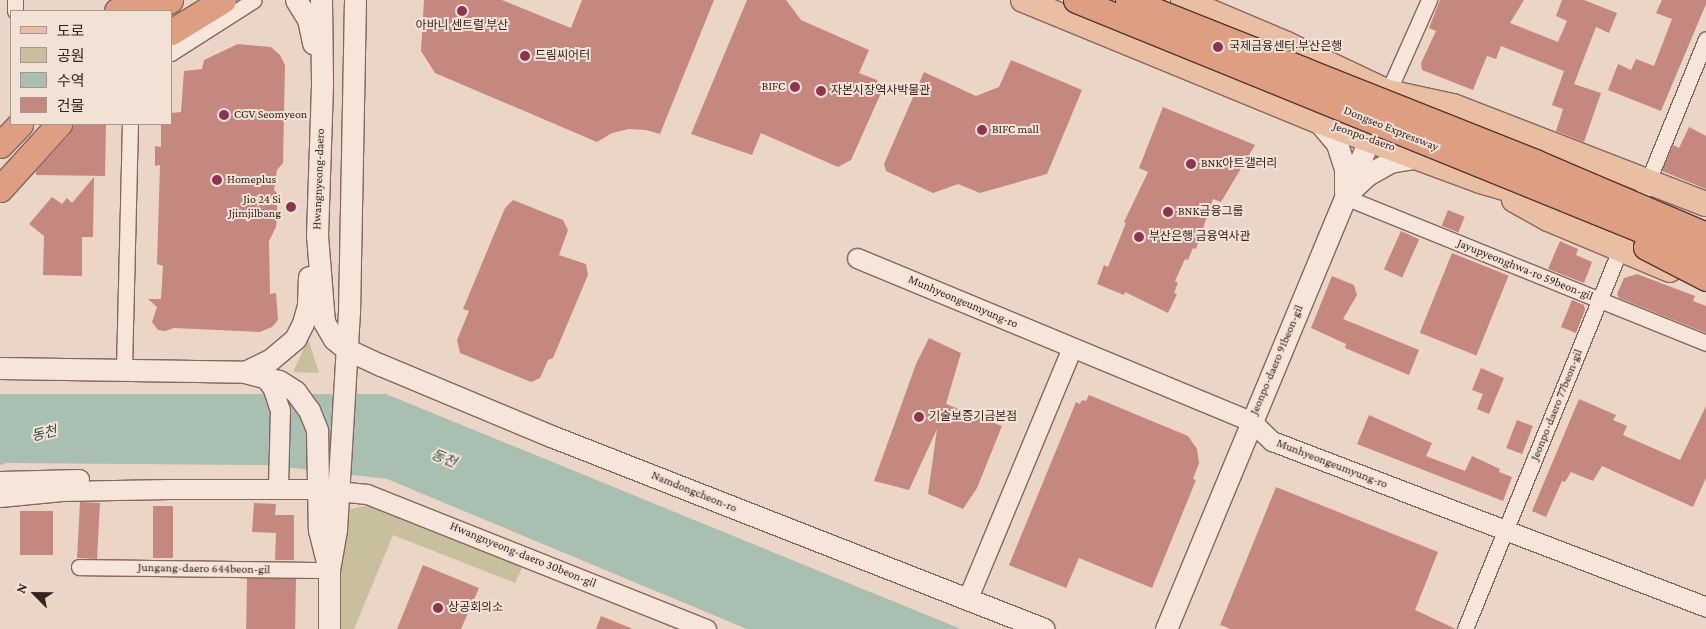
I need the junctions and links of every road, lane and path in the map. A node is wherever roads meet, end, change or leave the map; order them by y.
1 (197, 0) edge
2 (213, 0) edge
3 (223, 0) edge
4 (254, 0) edge
5 (296, 0) edge
6 (321, 0) edge
7 (355, 0) edge
8 (370, 0) edge
9 (1023, 0) edge
10 (1076, 0) edge
11 (1128, 0) edge
12 (1183, 0) edge
13 (1429, 0) edge
14 (148, 4) edge
15 (121, 10) edge
16 (172, 15) edge
17 (172, 22) edge
18 (172, 31) edge
19 (1706, 39) edge
20 (1288, 44) junction
21 (172, 52) edge
22 (352, 74) junction
23 (322, 85) junction
24 (1388, 92) junction
25 (1252, 94) junction
26 (10, 110) edge
27 (1318, 121) junction
28 (0, 122) edge
29 (10, 124) edge
30 (19, 125) edge
31 (37, 125) edge
32 (47, 125) edge
33 (58, 125) edge
34 (130, 125) edge
35 (0, 136) edge
36 (1370, 139) junction
37 (0, 145) edge
38 (1418, 157) junction
39 (0, 165) edge
40 (1530, 173) junction
41 (0, 175) edge
42 (0, 189) edge
43 (1643, 190) junction
44 (1345, 197) junction
45 (1706, 204) edge
46 (1706, 219) edge
47 (1706, 228) edge
48 (317, 235) junction
49 (1706, 235) edge
50 (1622, 242) junction
51 (1706, 256) edge
52 (857, 258) dead end
53 (1706, 269) edge
54 (1706, 278) edge
55 (1706, 285) edge
56 (1598, 300) junction
57 (1706, 343) edge
58 (1072, 348) junction
59 (346, 349) junction
60 (0, 368) edge
61 (124, 368) junction
62 (260, 378) junction
63 (1251, 422) junction
64 (0, 481) edge
65 (278, 481) junction
66 (169, 489) junction
67 (328, 490) junction
68 (0, 497) edge
69 (1507, 531) junction
70 (79, 567) dead end
71 (328, 570) junction
72 (967, 600) junction
73 (1706, 607) edge
74 (329, 629) edge
75 (706, 629) edge
76 (1044, 629) edge
77 (1166, 629) edge
78 (1465, 629) edge

1 - 16 highway
2 - 17 main road
3 - 18 highway
4 - 21 street
5 - 23 main road
6 - 23 main road, Hwangnyeong-daero
7 - 22 main road
8 - 22 main road
9 - 25 main road, Jeonpo-daero
10 - 40 highway, Dongseo Expressway, bridge
11 - 40 highway, Dongseo Expressway, bridge
12 - 20 main road
13 - 24 street
14 - 15 highway
19 - 43 street, Jeonpo-daero 77beon-gil
20 - 24 main road
20 - 25 main road
22 - 59 main road
23 - 48 main road, Hwangnyeong-daero
24 - 36 main road, Jeonpo-daero 91beon-gil
24 - 43 main road
25 - 27 main road, Jeonpo-daero
26 - 28 highway
27 - 36 main road, Jeonpo-daero
27 - 44 main road
29 - 35 main road
30 - 37 highway
31 - 39 highway
32 - 41 main road
33 - 42 highway
34 - 61 street
36 - 38 main road, Jeonpo-daero
36 - 44 main road, Jeonpo-daero 91beon-gil
38 - 44 main road
38 - 50 main road, Jeonpo-daero
40 - 46 highway, bridge
40 - 49 highway, Dongseo Expressway, bridge
40 - 51 highway, Dongseo Expressway, bridge
40 - 54 highway, bridge
43 - 45 main road
43 - 47 main road
43 - 50 street, Jeonpo-daero 77beon-gil
44 - 56 street, Jayupyeonghwa-ro 59beon-gil
44 - 63 main road, Jeonpo-daero 91beon-gil
48 - 59 main road, Hwangnyeong-daero
48 - 62 main road
50 - 53 main road, Jeonpo-daero
50 - 55 main road
50 - 56 street, Jeonpo-daero 77beon-gil
52 - 58 street, Munhyeongeumyung-ro
56 - 57 street, Jayupyeonghwa-ro 59beon-gil
56 - 69 street, Jeonpo-daero 77beon-gil
58 - 63 street, Munhyeongeumyung-ro
58 - 72 street
59 - 67 main road
59 - 72 main road, Namdongcheon-ro
60 - 61 main road
61 - 62 main road
62 - 65 street
62 - 67 main road
63 - 69 street, Munhyeongeumyung-ro
63 - 77 main road, Jeonpo-daero 91beon-gil
64 - 66 street
65 - 66 street
65 - 67 street
66 - 68 street
67 - 71 main road
67 - 75 street, Hwangnyeong-daero 30beon-gil
69 - 73 street, Munhyeongeumyung-ro
69 - 78 street, Jeonpo-daero 77beon-gil
70 - 71 street, Jungang-daero 644beon-gil
71 - 74 main road
72 - 76 main road, Namdongcheon-ro

